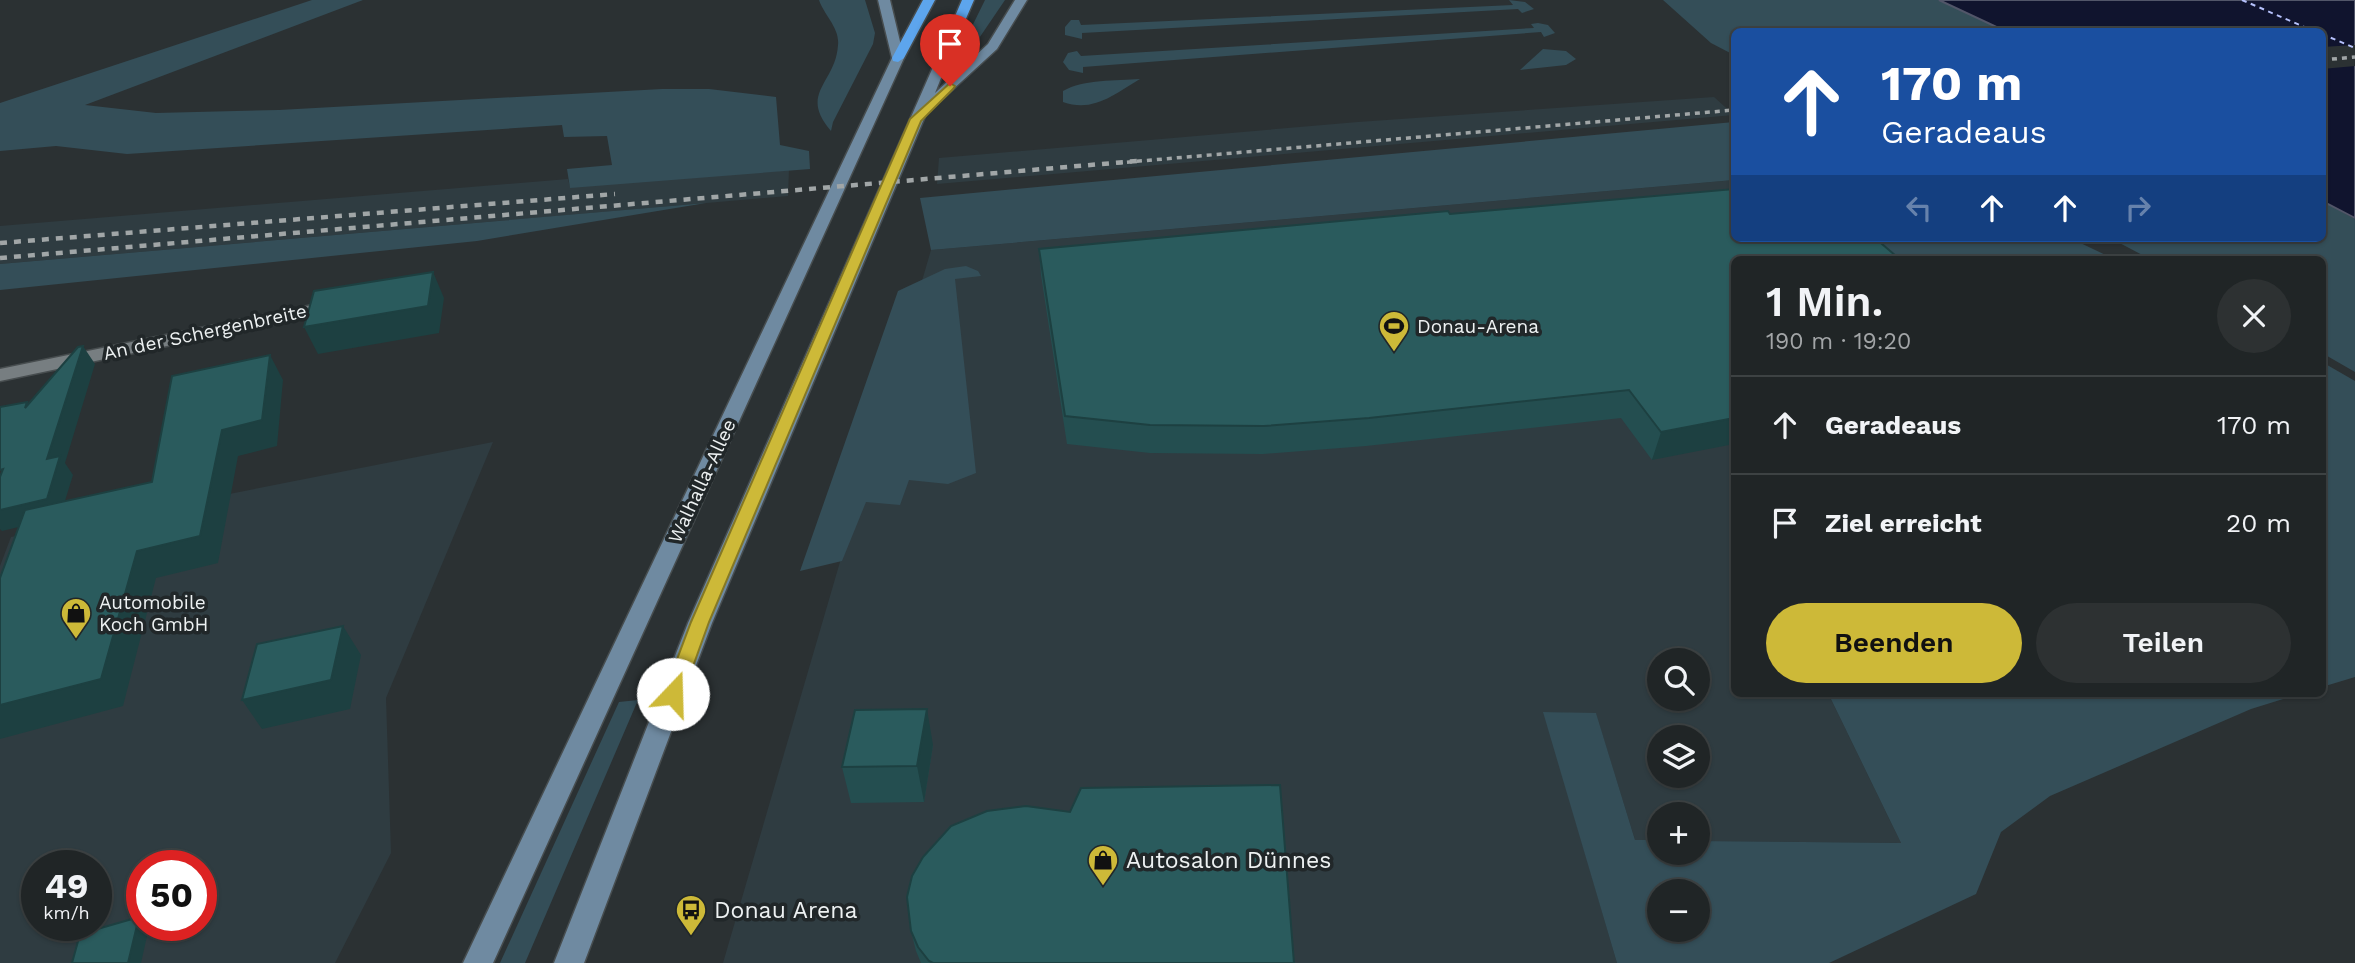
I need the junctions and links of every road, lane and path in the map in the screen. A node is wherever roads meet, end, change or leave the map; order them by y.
1 (884, 0) edge
2 (929, 0) edge
3 (968, 0) edge
4 (1021, 0) edge
5 (898, 58) junction
6 (943, 58) joint
7 (916, 119) junction
8 (358, 300) edge
9 (0, 375) edge
10 (478, 963) edge
11 (569, 963) edge

1 - 5 main road
2 - 5 highway, Walhalla-Allee
3 - 6 highway
4 - 7 main road
5 - 10 main road, Walhalla-Allee
6 - 7 main road
7 - 11 main road
8 - 9 street, An der Schergenbreite

